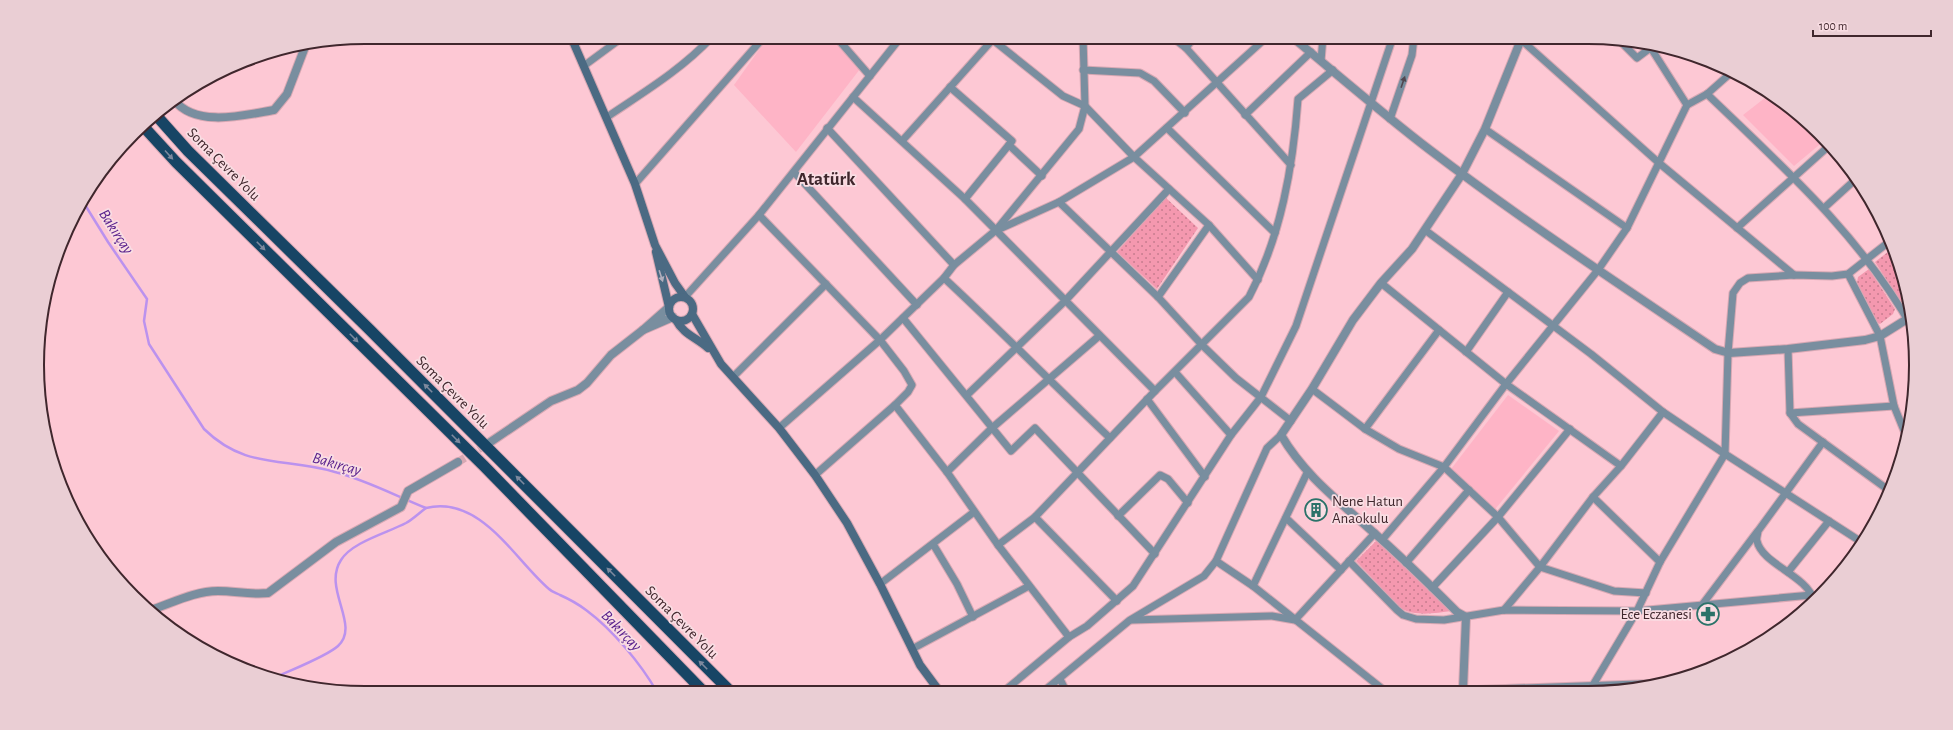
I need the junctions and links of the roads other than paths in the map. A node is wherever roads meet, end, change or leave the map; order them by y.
1 (574, 44) edge
2 (613, 44) edge
3 (705, 44) edge
4 (757, 44) edge
5 (842, 44) edge
6 (895, 44) edge
7 (989, 44) edge
8 (1001, 44) edge
9 (1083, 44) edge
10 (1181, 44) edge
11 (1189, 44) edge
12 (1259, 44) edge
13 (1301, 44) edge
14 (1322, 44) edge
15 (1391, 44) edge
16 (1413, 44) edge
17 (1518, 44) edge
18 (1527, 44) edge
19 (1626, 47) edge
20 (1186, 48) junction
21 (1647, 49) edge
22 (304, 50) edge
23 (1654, 51) edge
24 (1311, 52) junction
25 (1321, 61) junction
26 (584, 65) junction
27 (1083, 70) junction
28 (1333, 70) junction
29 (870, 76) junction
30 (1728, 76) edge
31 (1217, 83) junction
32 (950, 87) junction
33 (1707, 94) junction
34 (853, 97) junction
35 (1372, 103) junction
36 (178, 105) edge
37 (1687, 105) junction
38 (1085, 106) junction
39 (1184, 113) junction
40 (1245, 115) junction
41 (607, 117) junction
42 (159, 119) edge
43 (1390, 119) junction
44 (827, 128) junction
45 (1168, 128) junction
46 (1485, 129) junction
47 (147, 130) edge
48 (902, 141) junction
49 (1009, 145) junction
50 (1825, 149) edge
51 (1134, 157) junction
52 (1659, 163) junction
53 (1291, 165) junction
54 (794, 172) junction
55 (1462, 174) junction
56 (1042, 176) junction
57 (1793, 177) junction
58 (1852, 183) edge
59 (635, 184) junction
60 (1169, 189) junction
61 (965, 199) junction
62 (1059, 202) junction
63 (1824, 208) junction
64 (759, 214) junction
65 (1209, 225) junction
66 (1627, 228) junction
67 (1737, 228) junction
68 (995, 230) junction
69 (1424, 230) junction
70 (1275, 233) junction
71 (1886, 244) edge
72 (655, 245) junction
73 (1110, 252) junction
74 (1868, 259) junction
75 (954, 265) junction
76 (1598, 270) junction
77 (1848, 274) junction
78 (1794, 275) junction
79 (944, 278) junction
80 (1258, 280) junction
81 (826, 284) junction
82 (1381, 284) junction
83 (1508, 292) junction
84 (685, 297) junction
85 (1158, 297) junction
86 (1065, 301) junction
87 (917, 304) junction
88 (670, 307) junction
89 (1904, 309) edge
90 (692, 314) junction
91 (674, 318) junction
92 (904, 318) junction
93 (1906, 320) edge
94 (1552, 327) junction
95 (643, 330) junction
96 (1439, 330) junction
97 (1099, 336) junction
98 (1880, 336) junction
99 (880, 340) junction
100 (1202, 345) junction
101 (1017, 346) junction
102 (1788, 349) junction
103 (712, 351) junction
104 (1466, 352) junction
105 (1728, 353) junction
106 (1175, 372) junction
107 (733, 377) junction
108 (1049, 379) junction
109 (1506, 384) junction
110 (1312, 389) junction
111 (1155, 391) junction
112 (967, 395) junction
113 (1261, 397) junction
114 (1147, 399) junction
115 (894, 405) junction
116 (1894, 406) junction
117 (1663, 412) junction
118 (1790, 413) junction
119 (1291, 421) junction
120 (779, 428) junction
121 (992, 428) junction
122 (1903, 428) edge
123 (1365, 429) junction
124 (1570, 429) junction
125 (1231, 435) junction
126 (1282, 436) junction
127 (1110, 438) junction
128 (1823, 442) junction
129 (489, 443) tunnel mouth
130 (1725, 454) junction
131 (458, 462) tunnel mouth
132 (1621, 466) junction
133 (1444, 467) junction
134 (947, 472) junction
135 (1077, 472) junction
136 (1307, 473) junction
137 (815, 475) junction
138 (1205, 477) junction
139 (1885, 488) edge
140 (1469, 490) junction
141 (1786, 492) junction
142 (1593, 497) junction
143 (1188, 503) junction
144 (974, 512) junction
145 (1035, 516) junction
146 (1118, 516) junction
147 (1498, 517) junction
148 (1286, 518) junction
149 (1829, 521) junction
150 (1758, 532) junction
151 (1375, 533) junction
152 (1857, 539) edge
153 (1382, 540) junction
154 (933, 544) junction
155 (998, 545) junction
156 (1155, 554) junction
157 (1216, 561) junction
158 (1350, 561) junction
159 (1660, 562) junction
160 (1406, 563) junction
161 (1540, 567) junction
162 (1341, 570) junction
163 (1788, 572) junction
164 (880, 584) junction
165 (1029, 586) junction
166 (1253, 586) junction
167 (1432, 588) junction
168 (1646, 593) junction
169 (1812, 595) edge
170 (1808, 598) edge
171 (1117, 601) junction
172 (1702, 605) junction
173 (156, 608) edge
174 (1504, 610) junction
175 (1638, 611) junction
176 (973, 616) junction
177 (1466, 617) junction
178 (1130, 620) junction
179 (1295, 620) junction
180 (1069, 637) junction
181 (912, 649) junction
182 (1060, 679) junction
183 (1593, 685) junction
184 (1612, 685) edge
185 (698, 686) edge
186 (725, 686) edge
187 (936, 686) edge
188 (1010, 686) edge
189 (1051, 686) edge
190 (1064, 686) edge
191 (1379, 686) edge
192 (1463, 686) edge
193 (1567, 686) edge

1 - 26 main road
2 - 26 street
3 - 41 street
4 - 59 street
5 - 29 street
6 - 29 street
7 - 32 street
8 - 38 street
9 - 27 street
10 - 20 street
11 - 20 street
12 - 31 street
13 - 24 street
14 - 25 street
15 - 35 street
43 -> 16 street
17 - 46 street
18 - 52 street
19 - 21 street
20 - 31 street
22 - 36 street
23 - 37 street
24 - 25 street
24 - 40 street
25 - 28 street
26 - 41 main road
27 - 38 street
27 - 39 street
28 - 35 street
28 - 53 street
29 - 34 street
30 - 33 street
31 - 39 street
31 - 40 street
32 - 48 street
32 - 49 street
33 - 37 street
33 - 57 street
34 - 44 street
34 - 48 street
35 - 43 street
35 - 113 street
37 - 52 street
38 - 51 street
38 - 56 street
39 - 45 street
40 - 53 street
41 - 59 main road
186 -> 42 highway, Soma Çevre Yolu
43 - 55 street
44 - 54 street
44 - 75 street
45 - 51 street
45 - 70 street
46 - 55 street
46 - 66 street
47 -> 185 highway, Soma Çevre Yolu
48 - 61 street
49 - 56 street
49 - 61 street
50 - 57 street
51 - 60 street
51 - 62 street
52 - 66 street
52 - 67 street
53 - 70 street
54 - 64 street
54 - 87 street
55 - 69 street
55 - 76 street
56 - 68 street
57 - 63 street
57 - 67 street
58 - 63 street
59 - 72 main road
60 - 65 street
60 - 73 street
61 - 68 street
62 - 68 street
62 - 73 street
63 - 74 street
64 - 81 street
64 - 84 street
65 - 80 street
65 - 85 street
66 - 76 street
67 - 78 street
68 - 75 street
68 - 86 street
69 - 82 street
69 - 83 street
70 - 80 street
71 - 74 street
72 - 84 main road
72 -> 88 main road
73 - 85 street
73 - 86 street
74 - 77 street
74 - 89 street
75 - 79 street
76 - 94 street
76 - 105 street
77 - 78 street
77 - 98 street
78 - 105 street
79 - 87 street
79 - 101 street
80 - 100 street
81 - 99 street
81 - 107 street
82 - 96 street
82 - 110 street
83 - 94 street
83 - 104 street
84 - 88 main road
84 - 90 main road
85 - 100 street
86 - 97 street
86 - 101 street
87 - 92 street
88 - 91 main road
88 - 95 street
90 - 91 main road
90 - 103 main road
91 - 95 street
91 - 103 main road
92 - 99 street
92 - 112 street
93 - 98 street
94 - 109 street
94 - 117 street
95 - 129 street
96 - 104 street
96 - 123 street
97 - 108 street
97 - 111 street
98 - 102 street
98 - 116 street
99 - 115 street
99 - 120 street
100 - 106 street
100 - 113 street
101 - 108 street
101 - 112 street
102 - 105 street
102 - 118 street
103 - 107 main road
104 - 109 street
105 - 130 street
106 - 111 street
106 - 125 street
107 - 120 main road
108 - 121 street
108 - 127 street
109 - 124 street
109 - 133 street
110 - 119 street
110 - 123 street
111 - 114 street
112 - 121 street
113 - 119 street
113 - 125 street
114 - 127 street
114 - 138 street
115 - 134 street
115 - 137 street
116 - 118 street
116 - 122 street
117 - 130 street
117 - 132 street
118 - 128 street
119 - 126 street
120 - 137 main road
121 - 134 street
121 - 135 street
123 - 133 street
124 - 132 street
124 - 147 street
125 - 138 street
126 - 136 street
126 - 157 street
127 - 135 street
128 - 139 street
128 - 141 street
130 - 141 street
130 - 159 street
131 - 173 street
132 - 142 street
133 - 140 street
133 - 153 street
134 - 144 street
135 - 145 street
135 - 146 street
136 - 148 street
136 - 151 street
137 - 164 main road
138 - 143 street
140 - 147 street
140 - 160 street
141 - 149 street
141 - 150 street
142 - 159 street
142 - 161 street
143 - 146 street
143 - 156 street
144 - 154 street
144 - 155 street
145 - 155 street
145 - 171 street
146 - 156 street
147 - 161 street
147 - 167 street
148 - 162 street
148 - 166 street
149 - 152 street
149 - 163 street
150 - 163 street
150 - 172 street
151 - 153 street
151 - 158 street
153 - 160 street
154 - 164 street
154 - 176 street
155 - 165 street
156 - 171 street
157 - 166 street
157 - 178 street
158 - 162 street
158 - 177 street
159 - 168 street
160 - 167 street
161 - 168 street
161 - 174 street
162 - 179 street
163 - 169 street
164 - 181 main road
165 - 176 street
165 - 180 street
166 - 179 street
167 - 177 street
168 - 175 street
170 - 172 street
171 - 180 street
172 - 175 street
174 - 175 street
174 - 177 street
175 - 183 street
176 - 181 street
177 - 192 street
178 - 179 street
178 - 182 street
179 - 191 street
180 - 188 street
181 - 187 main road
182 - 189 street
182 - 190 street
183 - 184 street
183 - 193 street

